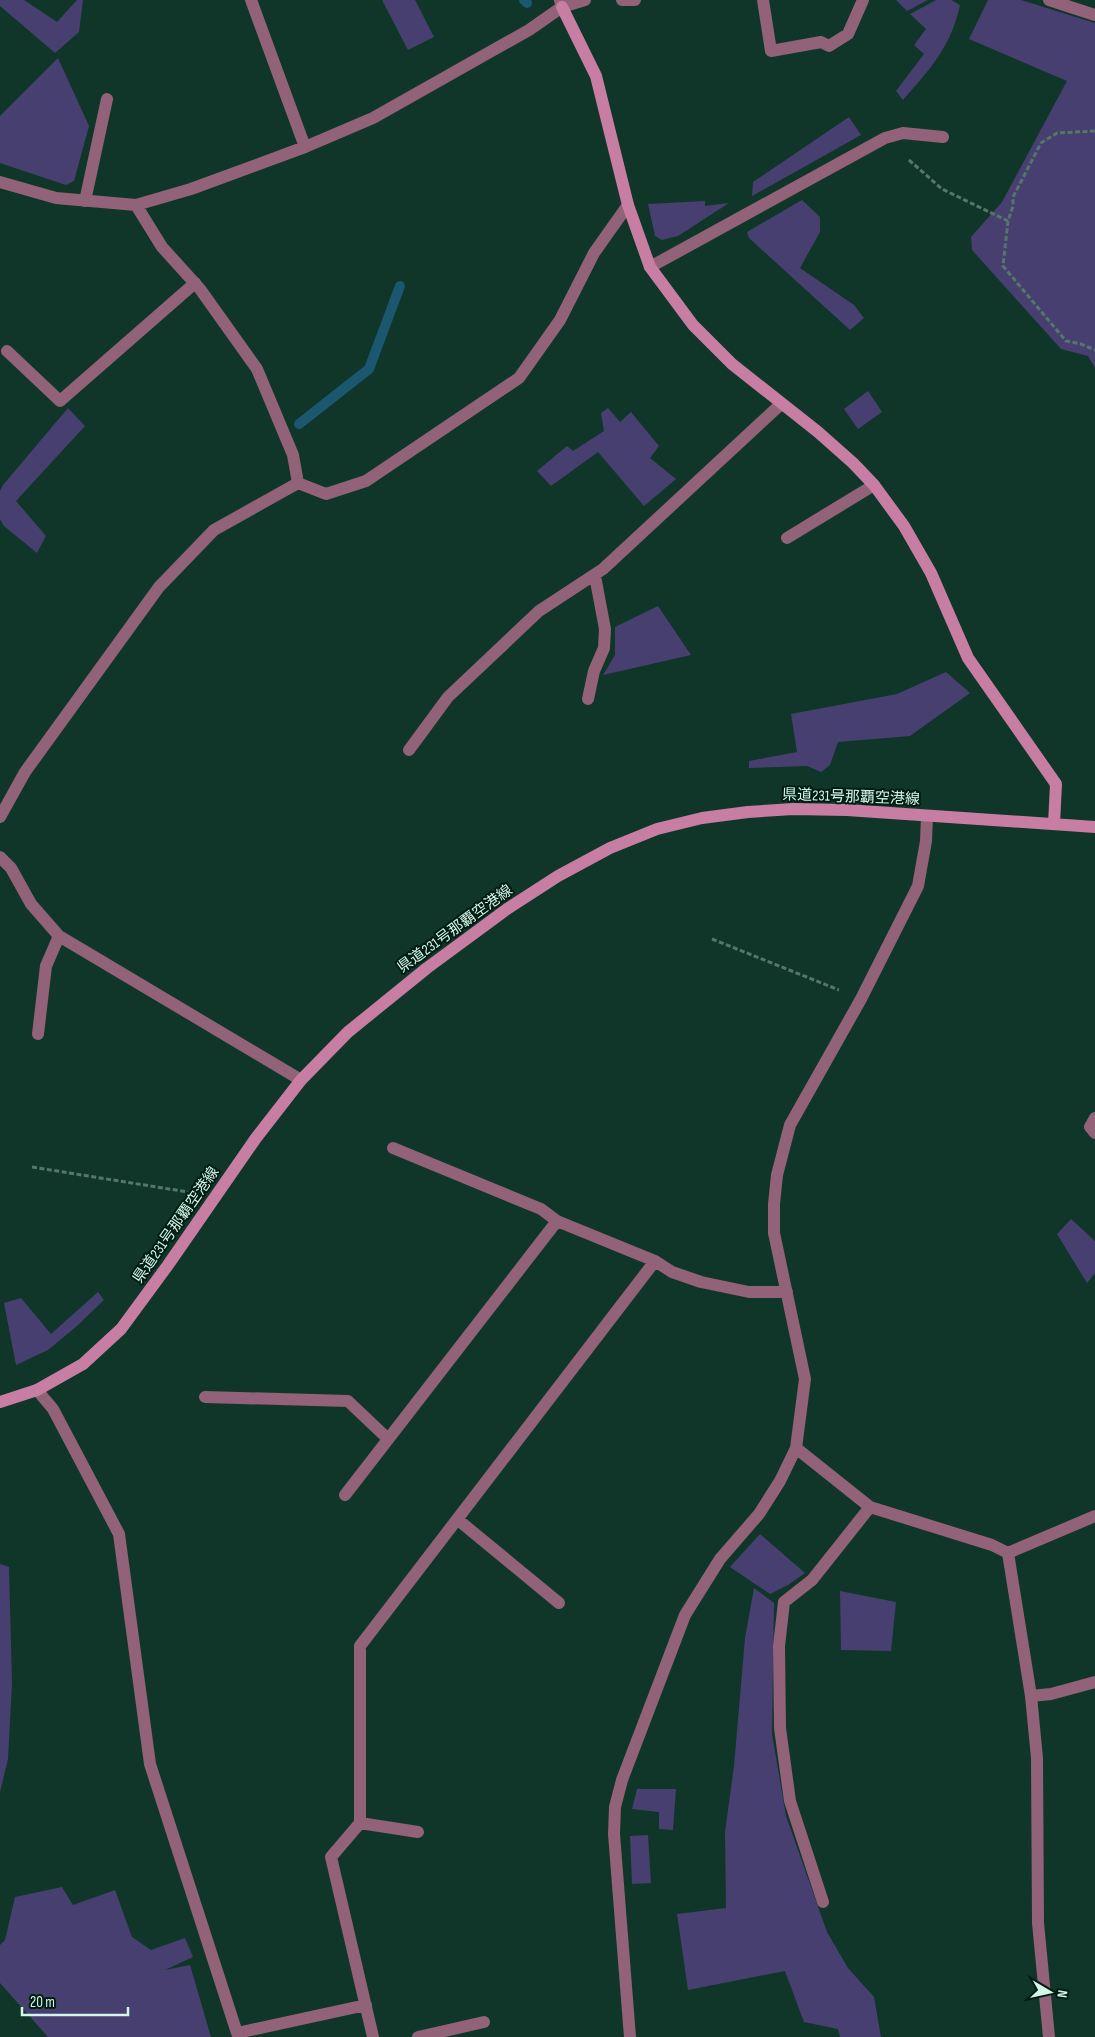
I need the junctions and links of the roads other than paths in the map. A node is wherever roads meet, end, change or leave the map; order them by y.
1 (250, 0) edge
2 (585, 0) edge
3 (622, 0) edge
4 (635, 0) edge
5 (764, 0) edge
6 (863, 0) edge
7 (1049, 0) edge
8 (561, 4) edge
9 (1095, 15) edge
10 (107, 99) dead end
11 (943, 137) dead end
12 (305, 147) junction
13 (0, 182) edge
14 (85, 201) junction
15 (136, 205) junction
16 (628, 205) junction
17 (650, 267) junction
18 (195, 283) junction
19 (7, 351) dead end
20 (781, 404) junction
21 (298, 483) junction
22 (874, 486) junction
23 (787, 538) dead end
24 (595, 576) junction
25 (588, 699) dead end
26 (409, 750) dead end
27 (927, 816) junction
28 (0, 817) edge
29 (1054, 824) junction
30 (1095, 827) edge
31 (0, 857) edge
32 (59, 936) junction
33 (38, 1034) dead end
34 (301, 1080) junction
35 (1095, 1118) edge
36 (1095, 1133) edge
37 (393, 1148) dead end
38 (557, 1221) junction
39 (654, 1261) junction
40 (786, 1292) junction
41 (37, 1390) junction
42 (205, 1397) dead end
43 (0, 1402) edge
44 (388, 1439) junction
45 (796, 1448) junction
46 (345, 1495) dead end
47 (870, 1507) junction
48 (1095, 1516) edge
49 (457, 1519) junction
50 (1008, 1554) junction
51 (559, 1603) dead end
52 (1095, 1682) edge
53 (1031, 1696) junction
54 (360, 1823) junction
55 (418, 1832) dead end
56 (822, 1902) dead end
57 (366, 2005) junction
58 (484, 2022) dead end
59 (373, 2037) edge
60 (418, 2037) edge
61 (630, 2037) edge
62 (1049, 2037) edge

1 - 12 street
2 - 8 street
3 - 4 street
5 - 6 street
7 - 9 street
8 - 12 street
8 - 16 main road
10 - 14 street
11 - 17 street
12 - 15 street
13 - 14 street
14 - 15 street
15 - 18 street
16 - 17 main road
16 - 21 street
17 - 20 main road
18 - 19 street
18 - 21 street
20 - 22 main road
20 - 24 street
21 - 28 street
22 - 23 street
22 - 29 main road
24 - 25 street
24 - 26 street
27 - 29 main road, 県道231号那覇空港線
27 - 34 main road, 県道231号那覇空港線
27 - 40 street
29 - 30 main road, 県道231号那覇空港線
31 - 32 street
32 - 33 street
32 - 34 street
34 - 41 main road, 県道231号那覇空港線
35 - 36 street
37 - 38 street
38 - 39 street
38 - 44 street
39 - 40 street
39 - 49 street
40 - 45 street
41 - 43 main road, 県道231号那覇空港線
41 - 57 street
42 - 44 street
44 - 46 street
45 - 47 street
45 - 61 street
47 - 50 street
47 - 56 street
48 - 50 street
49 - 51 street
49 - 54 street
50 - 53 street
52 - 53 street
53 - 62 street
54 - 55 street
54 - 57 street
57 - 59 street
58 - 60 street

